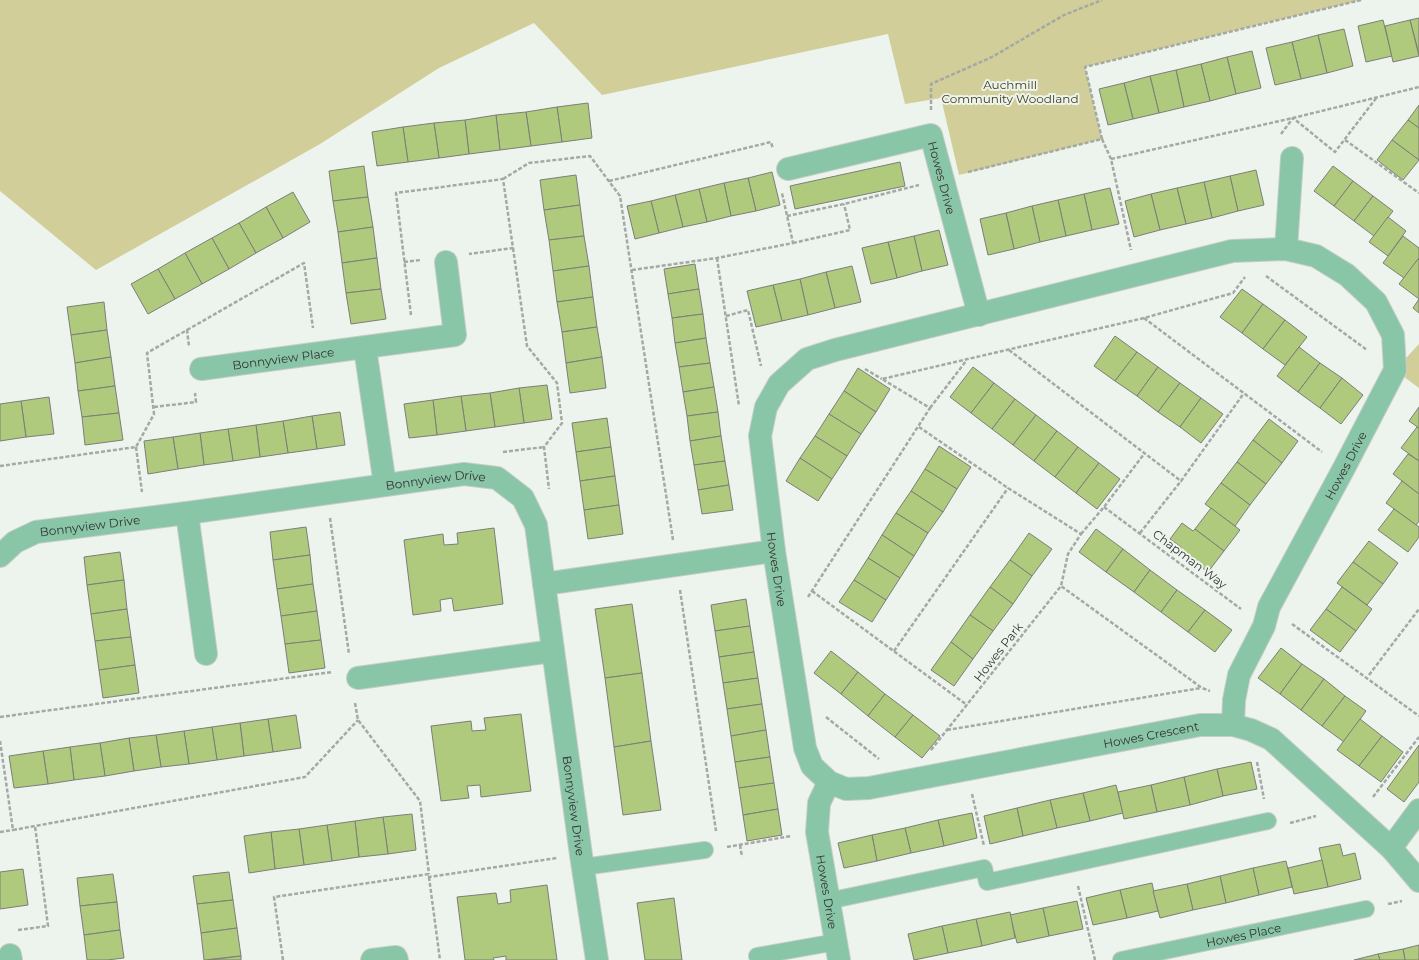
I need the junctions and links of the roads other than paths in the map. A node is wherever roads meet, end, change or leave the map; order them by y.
1 (1292, 158) road end
2 (781, 170) road end
3 (1286, 249) junction
4 (437, 261) road end
5 (979, 315) junction
6 (365, 348) junction
7 (197, 377) road end
8 (384, 485) junction
9 (187, 513) junction
10 (774, 551) junction
11 (0, 556) edge
12 (544, 584) junction
13 (553, 651) junction
14 (206, 654) dead end
15 (358, 678) dead end
16 (1242, 728) junction
17 (829, 782) junction
18 (1419, 810) edge
19 (1268, 821) road end
20 (1391, 848) junction
21 (705, 850) dead end
22 (582, 861) junction
23 (1419, 881) edge
24 (828, 901) junction
25 (1366, 909) road end
26 (838, 951) edge
27 (757, 956) dead end
28 (372, 960) edge
29 (397, 960) edge
30 (597, 960) edge
31 (1121, 960) edge

1 - 3 street
2 - 5 street, Howes Drive
3 - 5 street, Howes Drive
3 - 16 street, Howes Drive
4 - 6 street, Bonnyview Place
5 - 10 street, Howes Drive
6 - 7 street, Bonnyview Place
6 - 8 street
8 - 9 street, Bonnyview Drive
8 - 12 street, Bonnyview Drive
9 - 11 street, Bonnyview Drive
9 - 14 street
10 - 12 street
10 - 17 street, Howes Drive
12 - 13 street, Bonnyview Drive
13 - 15 street
13 - 22 street, Bonnyview Drive
16 - 17 street, Howes Crescent
16 - 20 street, Howes Crescent
17 - 24 street, Howes Drive
18 - 20 street
19 - 24 lane
20 - 23 street, Howes Crescent
21 - 22 lane
22 - 30 street, Bonnyview Drive
24 - 26 street, Howes Drive
25 - 31 lane, Howes Place
26 - 27 lane
28 - 29 street

